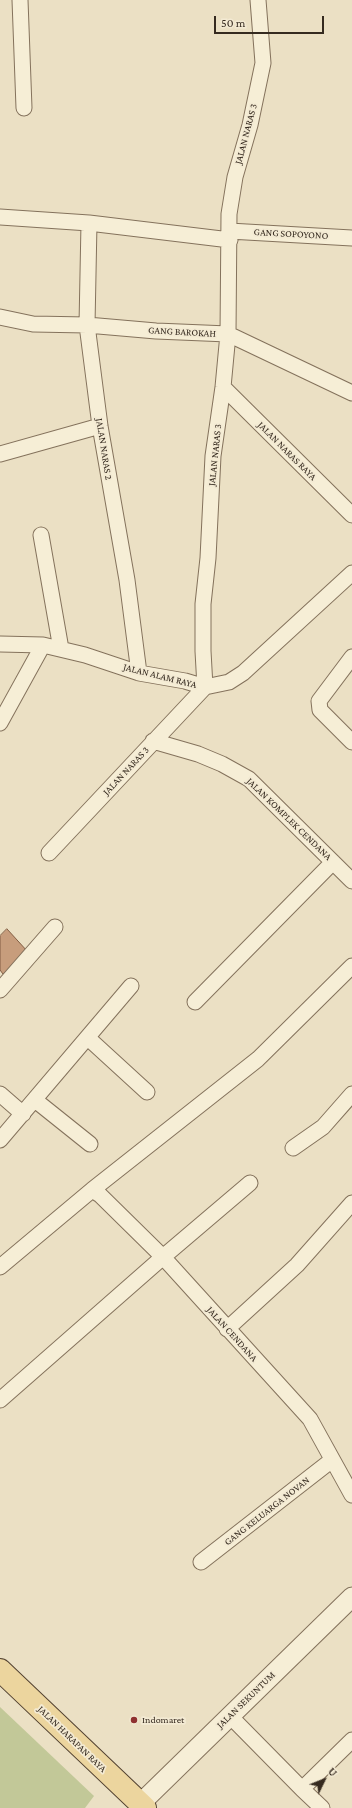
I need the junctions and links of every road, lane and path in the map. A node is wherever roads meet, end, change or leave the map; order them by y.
1 (20, 0) edge
2 (258, 0) edge
3 (24, 108) dead end
4 (0, 216) edge
5 (89, 224) junction
6 (230, 236) junction
7 (352, 238) edge
8 (0, 317) edge
9 (87, 325) junction
10 (228, 334) junction
11 (223, 387) junction
12 (352, 393) edge
13 (100, 426) junction
14 (0, 454) edge
15 (352, 515) edge
16 (41, 535) dead end
17 (352, 573) edge
18 (0, 644) edge
19 (43, 645) junction
20 (60, 649) junction
21 (352, 657) edge
22 (139, 672) junction
23 (205, 687) junction
24 (0, 722) edge
25 (153, 741) junction
26 (352, 742) edge
27 (49, 852) dead end
28 (333, 862) junction
29 (352, 881) edge
30 (55, 927) dead end
31 (352, 966) edge
32 (131, 986) dead end
33 (0, 990) edge
34 (195, 1002) dead end
35 (88, 1038) junction
36 (147, 1092) dead end
37 (0, 1094) edge
38 (352, 1094) edge
39 (35, 1100) junction
40 (23, 1114) junction
41 (0, 1140) edge
42 (90, 1144) dead end
43 (293, 1148) dead end
44 (250, 1183) dead end
45 (92, 1190) junction
46 (352, 1203) edge
47 (163, 1257) junction
48 (0, 1267) edge
49 (227, 1329) junction
50 (0, 1400) edge
51 (332, 1460) junction
52 (352, 1495) edge
53 (201, 1562) dead end
54 (352, 1597) edge
55 (0, 1670) edge
56 (230, 1716) junction
57 (352, 1740) edge
58 (302, 1789) junction
59 (142, 1806) edge
60 (322, 1808) edge

1 - 3 street
2 - 6 street, JALAN NARAS 3
4 - 5 street, GANG SOPOYONO
5 - 6 street, GANG SOPOYONO
5 - 9 street, JALAN NARAS 2
6 - 7 street, GANG SOPOYONO
6 - 10 street, JALAN NARAS 3
8 - 9 street, GANG BAROKAH
9 - 10 street, GANG BAROKAH
9 - 13 street, JALAN NARAS 2
10 - 11 street, JALAN NARAS 3
10 - 12 street, GANG BAROKAH
11 - 15 street, JALAN NARAS RAYA
11 - 23 street, JALAN NARAS 3
13 - 14 street
13 - 22 street, JALAN NARAS 2
16 - 20 street
17 - 23 street, JALAN ALAM RAYA
18 - 19 street, JALAN ALAM RAYA
19 - 20 street, JALAN ALAM RAYA
19 - 24 street
20 - 22 street, JALAN ALAM RAYA
21 - 26 street
22 - 23 street, JALAN ALAM RAYA
23 - 25 street, JALAN NARAS 3
25 - 27 street, JALAN NARAS 3
25 - 28 street, JALAN KOMPLEK CENDANA
28 - 29 street, JALAN KOMPLEK CENDANA
28 - 34 street
30 - 33 street
31 - 45 street
32 - 35 street
35 - 36 street
35 - 39 street
37 - 40 street
38 - 43 street
39 - 40 street
39 - 42 street
40 - 41 street
44 - 47 street
45 - 47 street, JALAN CENDANA
45 - 48 street
46 - 49 street
47 - 49 street, JALAN CENDANA
47 - 50 street
49 - 51 street, JALAN CENDANA
51 - 52 street, JALAN CENDANA
51 - 53 street, GANG KELUARGA NOVAN
54 - 56 street, JALAN SEKUNTUM
55 - 59 main road, JALAN HARAPAN RAYA
56 - 58 street
56 - 59 street, JALAN SEKUNTUM
57 - 58 street
58 - 60 street

